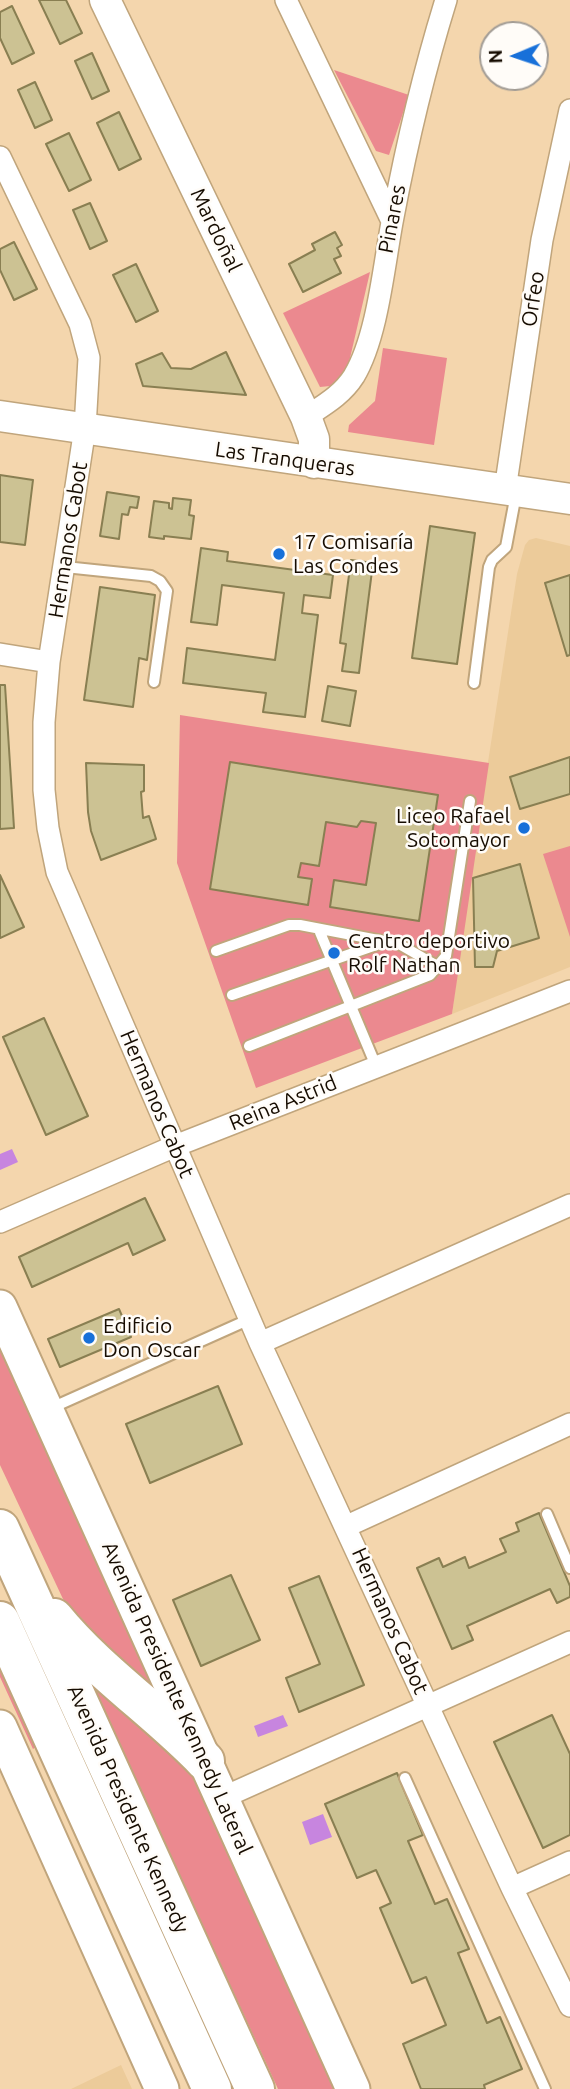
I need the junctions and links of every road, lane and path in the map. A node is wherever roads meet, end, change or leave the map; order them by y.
1 (105, 0) edge
2 (446, 0) edge
3 (287, 1) edge
4 (570, 110) edge
5 (0, 157) edge
6 (392, 221) junction
7 (0, 416) edge
8 (306, 416) junction
9 (85, 428) junction
10 (314, 463) junction
11 (511, 491) junction
12 (570, 499) edge
13 (65, 567) junction
14 (0, 654) edge
15 (49, 662) junction
16 (154, 682) dead end
17 (474, 683) dead end
18 (470, 801) dead end
19 (319, 930) junction
20 (386, 942) junction
21 (216, 951) dead end
22 (332, 960) junction
23 (439, 967) junction
24 (570, 991) edge
25 (232, 995) dead end
26 (351, 1007) junction
27 (249, 1046) dead end
28 (376, 1066) junction
29 (176, 1146) junction
30 (570, 1205) edge
31 (0, 1222) edge
32 (0, 1307) edge
33 (250, 1319) junction
34 (260, 1343) junction
35 (47, 1410) junction
36 (570, 1424) edge
37 (547, 1514) dead end
38 (347, 1526) junction
39 (6, 1542) edge
40 (570, 1568) edge
41 (0, 1621) edge
42 (570, 1642) edge
43 (428, 1706) junction
44 (0, 1727) edge
45 (205, 1760) junction
46 (405, 1778) dead end
47 (222, 1798) junction
48 (570, 1862) edge
49 (512, 1888) junction
50 (570, 2006) edge
51 (162, 2089) edge
52 (212, 2089) edge
53 (255, 2089) edge
54 (353, 2089) edge
55 (545, 2089) edge

1 - 8 main road, Mardoñal
2 - 6 street, Pinares
3 - 6 street
4 - 11 street, Orfeo
5 - 9 street, Hermanos Cabot
6 - 8 street, Pinares
7 - 9 main road, Las Tranqueras
8 - 10 main road, Mardoñal
9 - 10 main road, Las Tranqueras
9 - 13 street, Hermanos Cabot
10 - 11 main road, Las Tranqueras
11 - 12 main road, Las Tranqueras
11 - 17 lane
13 - 15 street, Hermanos Cabot
13 - 16 lane
14 - 15 street
15 - 29 street, Hermanos Cabot
18 - 23 lane
19 - 20 lane
19 - 21 lane
19 - 22 lane
20 - 22 lane
20 - 23 lane
22 - 25 lane
22 - 26 lane
23 - 26 lane
24 - 28 street, Reina Astrid
26 - 27 lane
26 - 28 lane
28 - 29 street, Reina Astrid
29 - 31 street, Reina Astrid
29 - 33 street, Hermanos Cabot
30 - 34 street
32 - 35 main road, Avenida Presidente Kennedy Lateral
33 - 34 street, Hermanos Cabot
33 - 35 lane
34 - 38 street, Hermanos Cabot
35 - 45 main road, Avenida Presidente Kennedy Lateral
36 - 38 street
37 - 40 lane
38 - 43 street, Hermanos Cabot
39 - 45 highway
39 - 53 highway, Avenida Presidente Kennedy
41 - 52 highway, Avenida Presidente Kennedy
42 - 43 street
43 - 47 street
43 - 49 street, Hermanos Cabot
44 - 51 main road
45 - 47 main road, Avenida Presidente Kennedy Lateral
46 - 55 lane
47 - 54 main road, Avenida Presidente Kennedy Lateral
48 - 49 street
49 - 50 street, Hermanos Cabot

